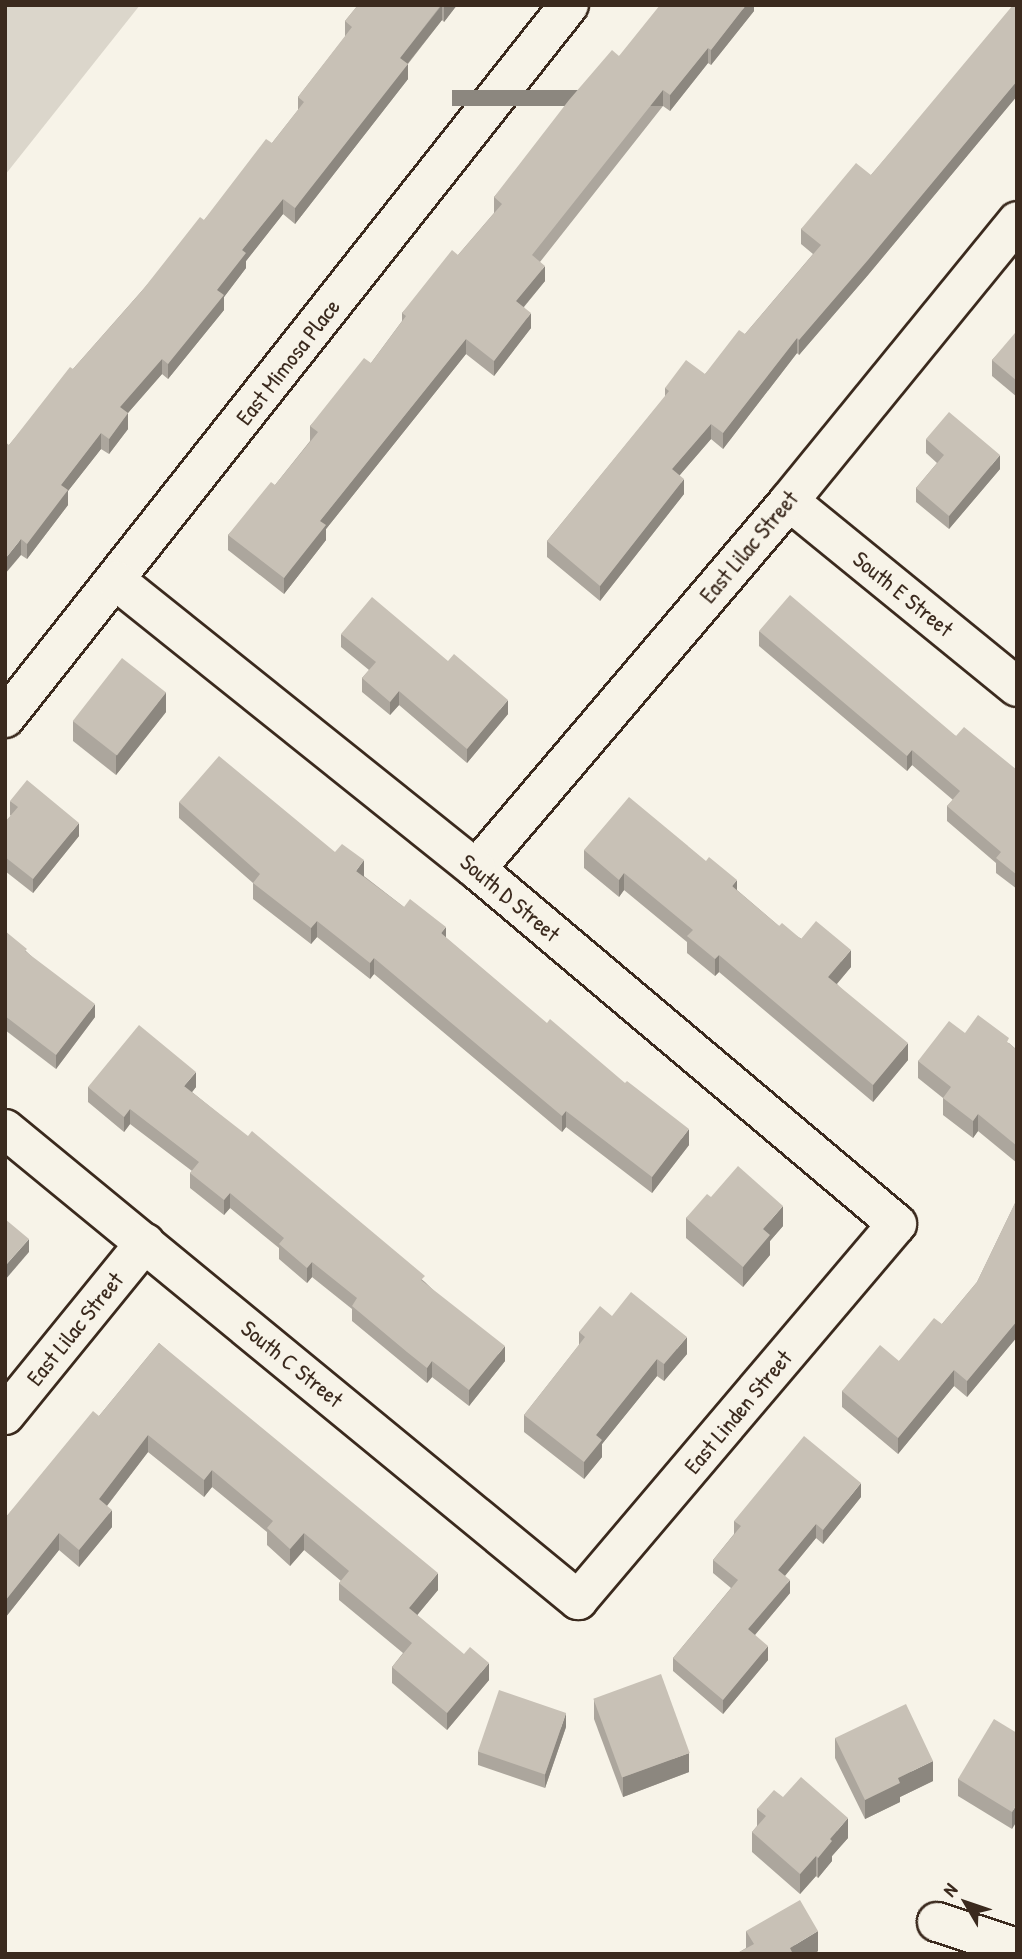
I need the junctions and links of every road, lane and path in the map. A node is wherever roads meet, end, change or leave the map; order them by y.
1 (569, 5) edge
2 (1017, 221) edge
3 (789, 501) junction
4 (116, 581) junction
5 (1017, 687) edge
6 (5, 718) edge
7 (476, 869) junction
8 (5, 1129) edge
9 (897, 1224) joint
10 (145, 1243) junction
11 (5, 1415) edge
12 (578, 1600) joint
13 (937, 1922) dead end
14 (1017, 1948) edge

1 - 4 street, East Mimosa Place
2 - 3 street, East Lilac Street
3 - 5 street, South E Street
3 - 7 street, East Lilac Street
4 - 6 street, East Mimosa Place
4 - 7 street, South D Street
7 - 9 street, South D Street
8 - 10 street, South C Street
9 - 12 street, East Linden Street
10 - 11 street, East Lilac Street
10 - 12 street, South C Street
13 - 14 street

